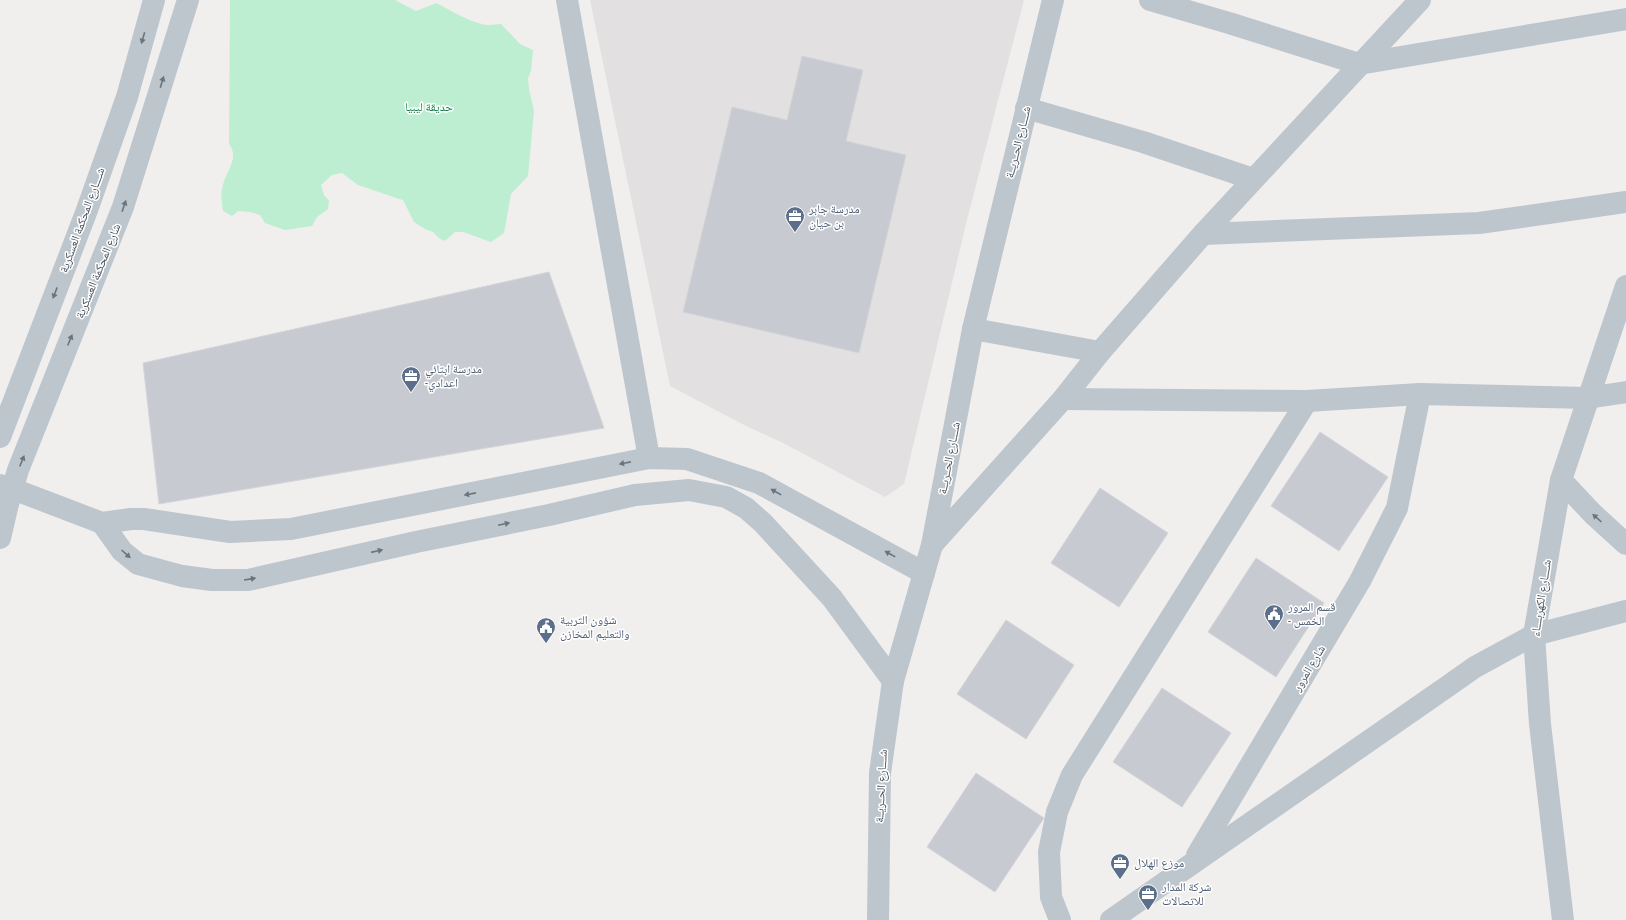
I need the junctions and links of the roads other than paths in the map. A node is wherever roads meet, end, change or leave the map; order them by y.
1 (154, 0) edge
2 (188, 0) edge
3 (566, 0) edge
4 (1053, 0) edge
5 (1150, 0) edge
6 (1420, 0) edge
7 (1626, 19) edge
8 (1359, 64) junction
9 (1026, 108) junction
10 (1253, 180) junction
11 (1626, 202) edge
12 (1203, 234) junction
13 (1626, 286) edge
14 (973, 329) junction
15 (1100, 352) junction
16 (1626, 392) edge
17 (1420, 394) junction
18 (1587, 398) junction
19 (1063, 399) junction
20 (1307, 401) junction
21 (0, 437) edge
22 (649, 458) junction
23 (1561, 480) junction
24 (7, 487) edge
25 (102, 523) junction
26 (0, 538) edge
27 (1626, 544) edge
28 (932, 545) junction
29 (924, 573) junction
30 (1626, 611) edge
31 (1534, 635) junction
32 (893, 682) junction
33 (1193, 863) junction
34 (878, 920) edge
35 (1060, 920) edge
36 (1111, 920) edge
37 (1563, 920) edge

1 -> 21 street, شــــارع المحكمة العسكرية
24 -> 2 street, شارع المحكمة العسكرية
3 - 22 street
4 - 9 street, شــــارع الحــريــة
5 - 8 street
6 - 8 street
7 - 8 street
8 - 10 street
9 - 10 street
9 - 14 street, شــــارع الحــريــة
10 - 12 street
11 - 12 street
12 - 15 street
13 - 18 street, شــــارع الكهربــــاء
14 - 15 street
14 - 28 street, شــــارع الحــريــة
15 - 19 street
16 - 18 street
17 - 18 street
17 - 20 street
17 - 33 street, شارع المرور
18 - 23 street, شــــارع الكهربــــاء
19 - 20 street
19 - 28 street
20 - 35 street
22 -> 25 street
29 -> 22 street
27 -> 23 street
23 - 31 street, شــــارع الكهربــــاء
24 - 25 street
24 - 26 street, شارع المحكمة العسكرية
25 -> 32 street
28 - 29 street, شــــارع الحــريــة
29 - 32 street, شــــارع الحــريــة
30 - 31 street, شارع المرور
31 - 33 street, شارع المرور
31 - 37 street, شــــارع الكهربــــاء
32 - 34 street, شــــارع الحــريــة
33 - 36 street, شارع المرور

